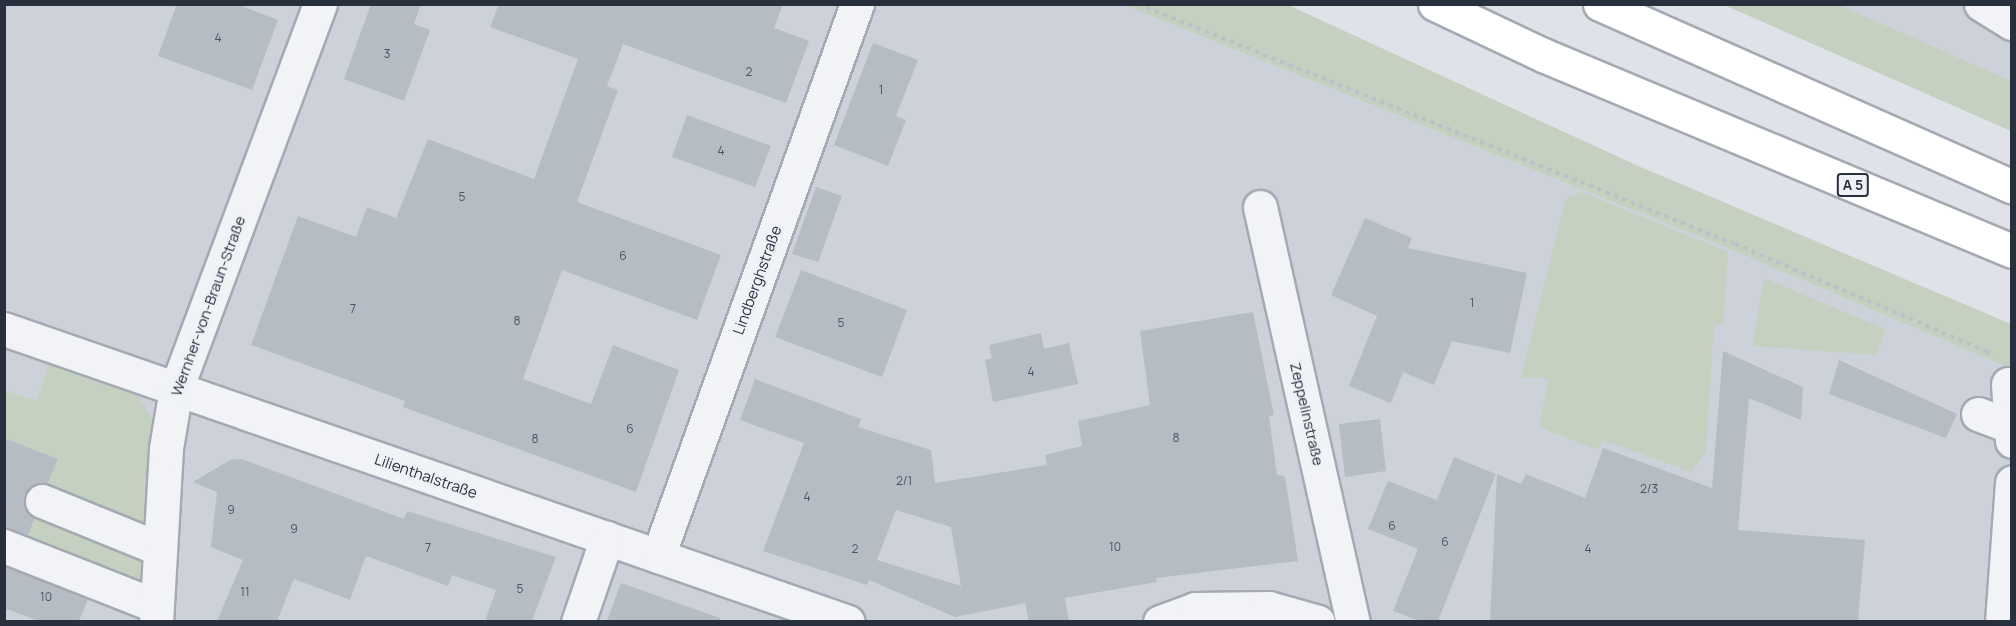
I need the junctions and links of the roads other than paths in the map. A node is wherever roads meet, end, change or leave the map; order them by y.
1 (320, 4) edge
2 (857, 4) edge
3 (1435, 4) edge
4 (1600, 4) edge
5 (1981, 4) edge
6 (2012, 22) edge
7 (2012, 187) edge
8 (1260, 207) dead end
9 (2012, 251) edge
10 (4, 329) edge
11 (2008, 384) road end
12 (176, 389) junction
13 (1978, 414) dead end
14 (2011, 433) edge
15 (2012, 482) edge
16 (42, 501) dead end
17 (607, 538) junction
18 (4, 546) edge
19 (160, 549) junction
20 (658, 556) junction
21 (156, 614) edge
22 (578, 621) edge
23 (848, 621) edge
24 (1160, 621) edge
25 (1318, 621) edge
26 (1353, 621) edge
27 (2002, 621) edge

1 - 12 street, Wernher-von-Braun-Straße
2 - 20 street, Lindberghstraße
3 - 9 highway, A 5
4 - 7 highway
5 - 6 street
8 - 26 street, Zeppelinstraße
10 - 12 street, Lilienthalstraße
11 - 14 street
12 - 17 street, Lilienthalstraße
12 - 19 street, Wernher-von-Braun-Straße
13 - 14 street
15 - 27 street
16 - 19 street
17 - 20 street, Lilienthalstraße
17 - 22 street
18 - 21 street
19 - 21 street, Wernher-von-Braun-Straße
20 - 23 street, Lilienthalstraße
24 - 25 street

